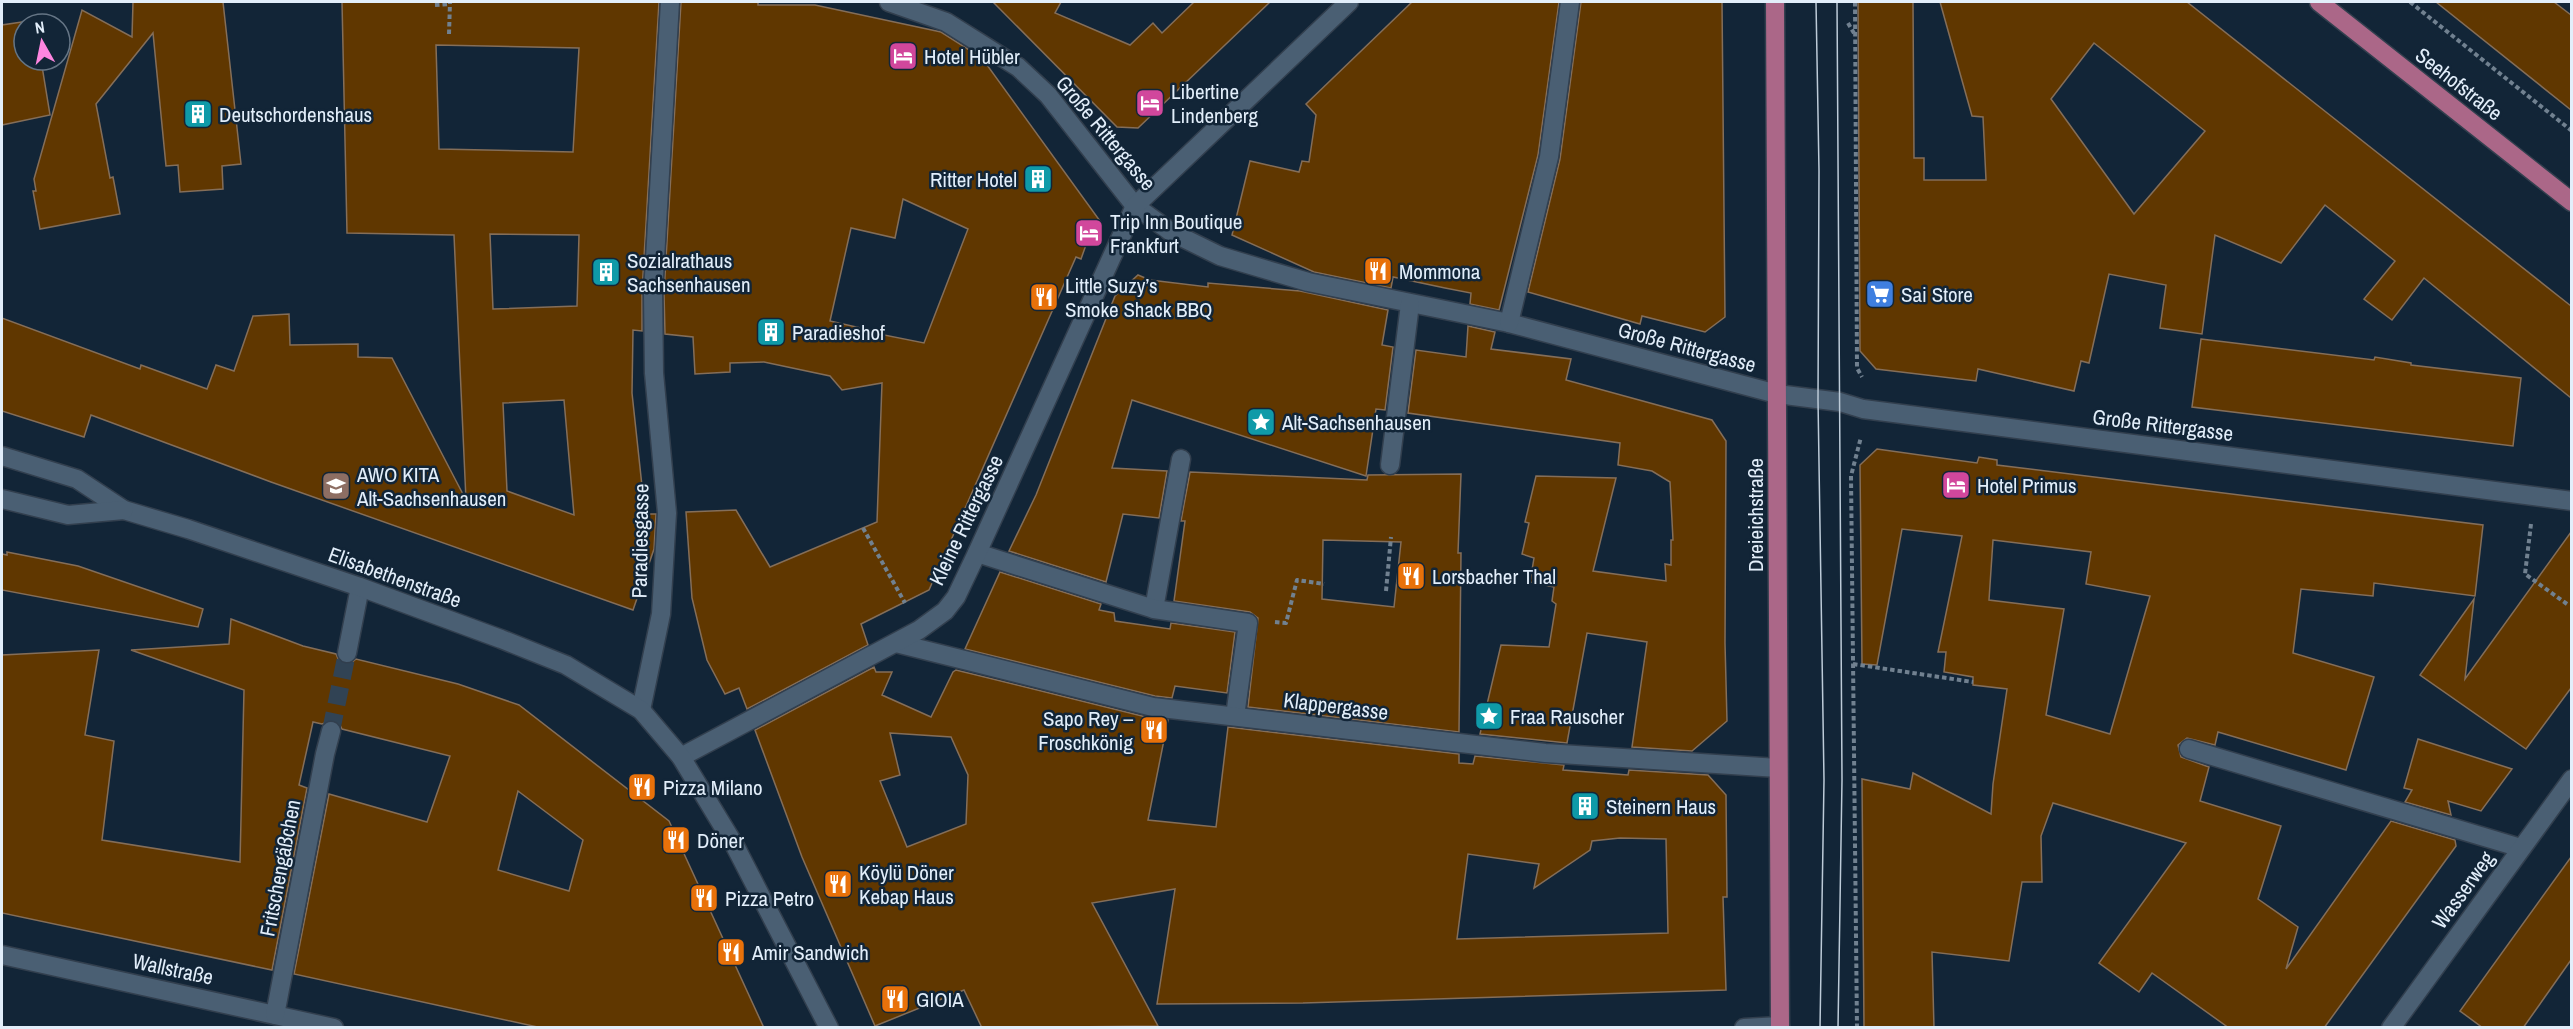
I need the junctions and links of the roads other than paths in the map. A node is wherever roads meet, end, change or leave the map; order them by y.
1 (670, 2) edge
2 (889, 2) edge
3 (1349, 2) edge
4 (1570, 2) edge
5 (1774, 2) edge
6 (2319, 2) edge
7 (2571, 202) edge
8 (1135, 206) junction
9 (1410, 304) junction
10 (1509, 323) junction
11 (1777, 394) junction
12 (2, 456) edge
13 (1181, 459) dead end
14 (1390, 465) dead end
15 (34, 466) junction
16 (2, 467) edge
17 (2, 499) edge
18 (2571, 501) edge
19 (123, 510) junction
20 (977, 553) junction
21 (360, 588) junction
22 (1154, 609) junction
23 (896, 643) junction
24 (346, 653) tunnel mouth
25 (641, 711) junction
26 (1235, 717) junction
27 (331, 731) tunnel mouth
28 (2189, 749) dead end
29 (681, 757) junction
30 (1778, 768) junction
31 (2571, 779) edge
32 (2521, 848) junction
33 (2, 955) edge
34 (276, 1015) junction
35 (1780, 1027) edge
36 (334, 1028) edge
37 (829, 1028) edge
38 (1744, 1028) edge
39 (2391, 1028) edge

1 - 25 street, Paradiesgasse
2 - 8 street, Große Rittergasse
3 - 8 street
4 - 10 street
5 - 11 main road, Dreieichstraße
6 - 7 main road, Seehofstraße
8 - 9 street, Große Rittergasse
8 - 20 street, Kleine Rittergasse
9 - 10 street, Große Rittergasse
9 - 14 street
10 - 11 street, Große Rittergasse
11 - 18 street, Große Rittergasse
11 - 30 main road, Dreieichstraße
12 - 15 street, Elisabethenstraße
13 - 22 street
15 - 16 street
15 - 19 street, Elisabethenstraße
17 - 19 street, Elisabethenstraße
19 - 21 street, Elisabethenstraße
20 - 22 street
20 - 23 street, Kleine Rittergasse
21 - 24 street
21 - 25 street, Elisabethenstraße
22 - 26 street
23 - 26 street, Klappergasse
23 - 29 street, Kleine Rittergasse
25 - 29 street
26 - 30 street, Klappergasse
27 - 34 street, Fritschengäßchen
28 - 32 street
29 - 37 street
30 - 35 main road, Dreieichstraße
31 - 32 street, Wasserweg
32 - 39 street, Wasserweg
33 - 34 street, Wallstraße
34 - 36 street, Wallstraße
35 - 38 street

